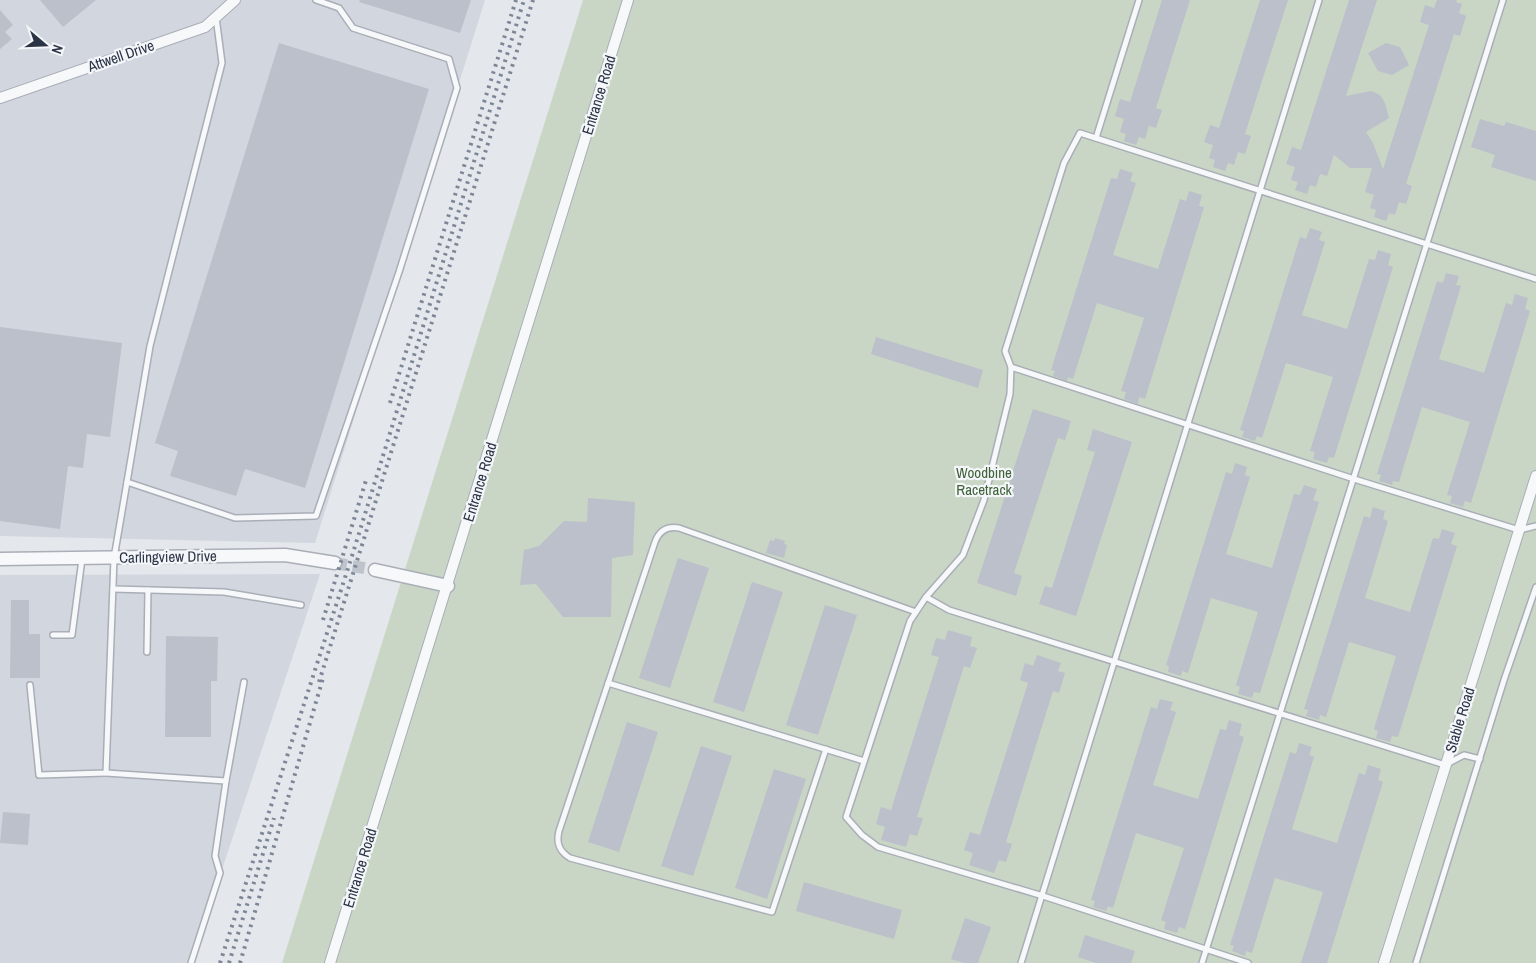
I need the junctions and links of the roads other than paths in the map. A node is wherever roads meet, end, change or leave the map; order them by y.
1 (235, 0) edge
2 (316, 0) edge
3 (628, 0) edge
4 (1139, 0) edge
5 (1319, 0) edge
6 (1503, 0) edge
7 (216, 17) junction
8 (0, 98) edge
9 (1096, 138) junction
10 (1259, 192) junction
11 (1427, 244) junction
12 (1536, 279) edge
13 (1011, 367) junction
14 (1189, 425) junction
15 (1536, 476) edge
16 (1354, 479) junction
17 (127, 482) junction
18 (1536, 526) edge
19 (1519, 530) junction
20 (82, 558) junction
21 (114, 558) junction
22 (0, 559) edge
23 (335, 562) tunnel mouth
24 (375, 570) tunnel mouth
25 (448, 586) junction
26 (1536, 587) edge
27 (113, 589) junction
28 (148, 590) junction
29 (926, 597) junction
30 (301, 605) dead end
31 (916, 612) junction
32 (53, 635) dead end
33 (147, 652) dead end
34 (1116, 662) junction
35 (244, 682) dead end
36 (608, 683) junction
37 (30, 685) dead end
38 (1280, 714) junction
39 (826, 749) junction
40 (1480, 759) junction
41 (864, 761) junction
42 (1445, 765) junction
43 (106, 773) junction
44 (226, 781) junction
45 (1043, 896) junction
46 (1205, 951) junction
47 (191, 963) edge
48 (330, 963) edge
49 (1021, 963) edge
50 (1202, 963) edge
51 (1248, 963) edge
52 (1384, 963) edge
53 (1416, 963) edge

1 - 7 street, Attwell Drive
2 - 17 lane
3 - 25 street, Entrance Road
4 - 9 lane
5 - 10 lane
6 - 11 lane
7 - 8 street, Attwell Drive
7 - 17 lane
9 - 10 lane
9 - 13 lane
10 - 11 lane
10 - 14 lane
11 - 12 lane
11 - 16 lane
13 - 14 lane
13 - 29 lane
14 - 16 lane
14 - 34 lane
15 - 19 street, Stable Road
16 - 19 lane
16 - 38 lane
17 - 21 lane
18 - 19 lane
19 - 42 street, Stable Road
20 - 21 street, Carlingview Drive
20 - 22 street, Carlingview Drive
20 - 32 lane
21 - 23 street, Carlingview Drive
21 - 27 lane
24 - 25 street
25 - 48 street, Entrance Road
26 - 40 lane
27 - 28 lane
27 - 43 lane
28 - 30 lane
28 - 33 lane
29 - 31 lane
29 - 34 lane
31 - 36 lane
31 - 41 lane
34 - 38 lane
34 - 45 lane
35 - 44 lane
36 - 39 lane
36 - 39 lane
37 - 43 lane
38 - 42 lane
38 - 46 lane
39 - 41 lane
40 - 42 lane
40 - 53 lane
41 - 45 lane
42 - 52 street, Stable Road
43 - 44 lane
44 - 47 lane
45 - 46 lane
45 - 49 lane
46 - 50 lane
46 - 51 lane

